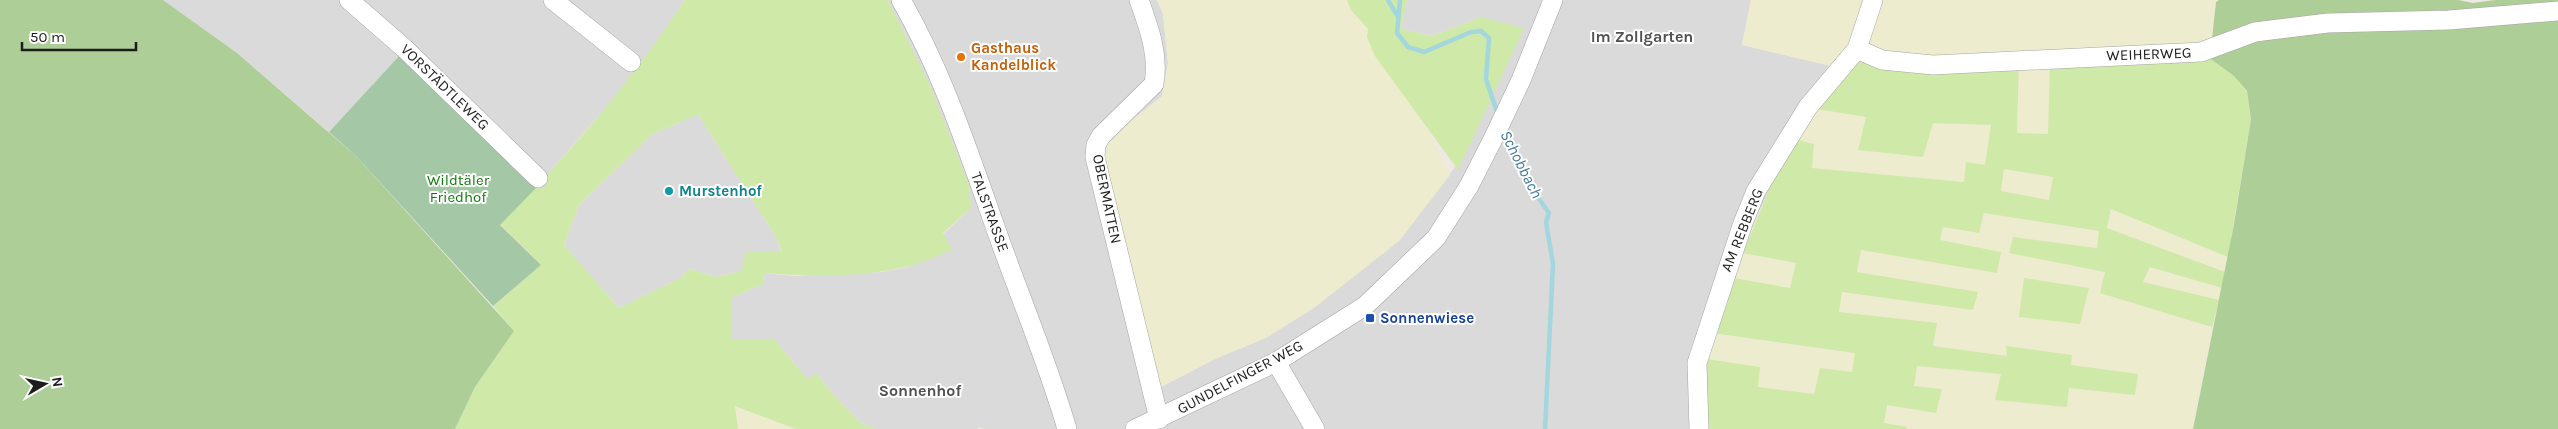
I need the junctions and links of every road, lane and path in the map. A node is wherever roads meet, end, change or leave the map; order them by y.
1 (349, 0) edge
2 (553, 0) edge
3 (901, 0) edge
4 (1139, 0) edge
5 (1553, 0) edge
6 (1873, 0) edge
7 (2558, 11) edge
8 (1856, 50) junction
9 (632, 62) dead end
10 (538, 178) dead end
11 (1276, 362) junction
12 (1159, 419) junction
13 (1067, 429) edge
14 (1135, 429) edge
15 (1315, 429) edge
16 (1699, 429) edge

1 - 10 street, VORSTÄDTLEWEG
2 - 9 street
3 - 13 street, TALSTRASSE
4 - 12 street, OBERMATTEN
5 - 11 street, GUNDELFINGER WEG
6 - 8 street, AM REBBERG
7 - 8 street, WEIHERWEG
8 - 16 street, AM REBBERG
11 - 12 street, GUNDELFINGER WEG
11 - 15 street
12 - 14 street, GUNDELFINGER WEG

